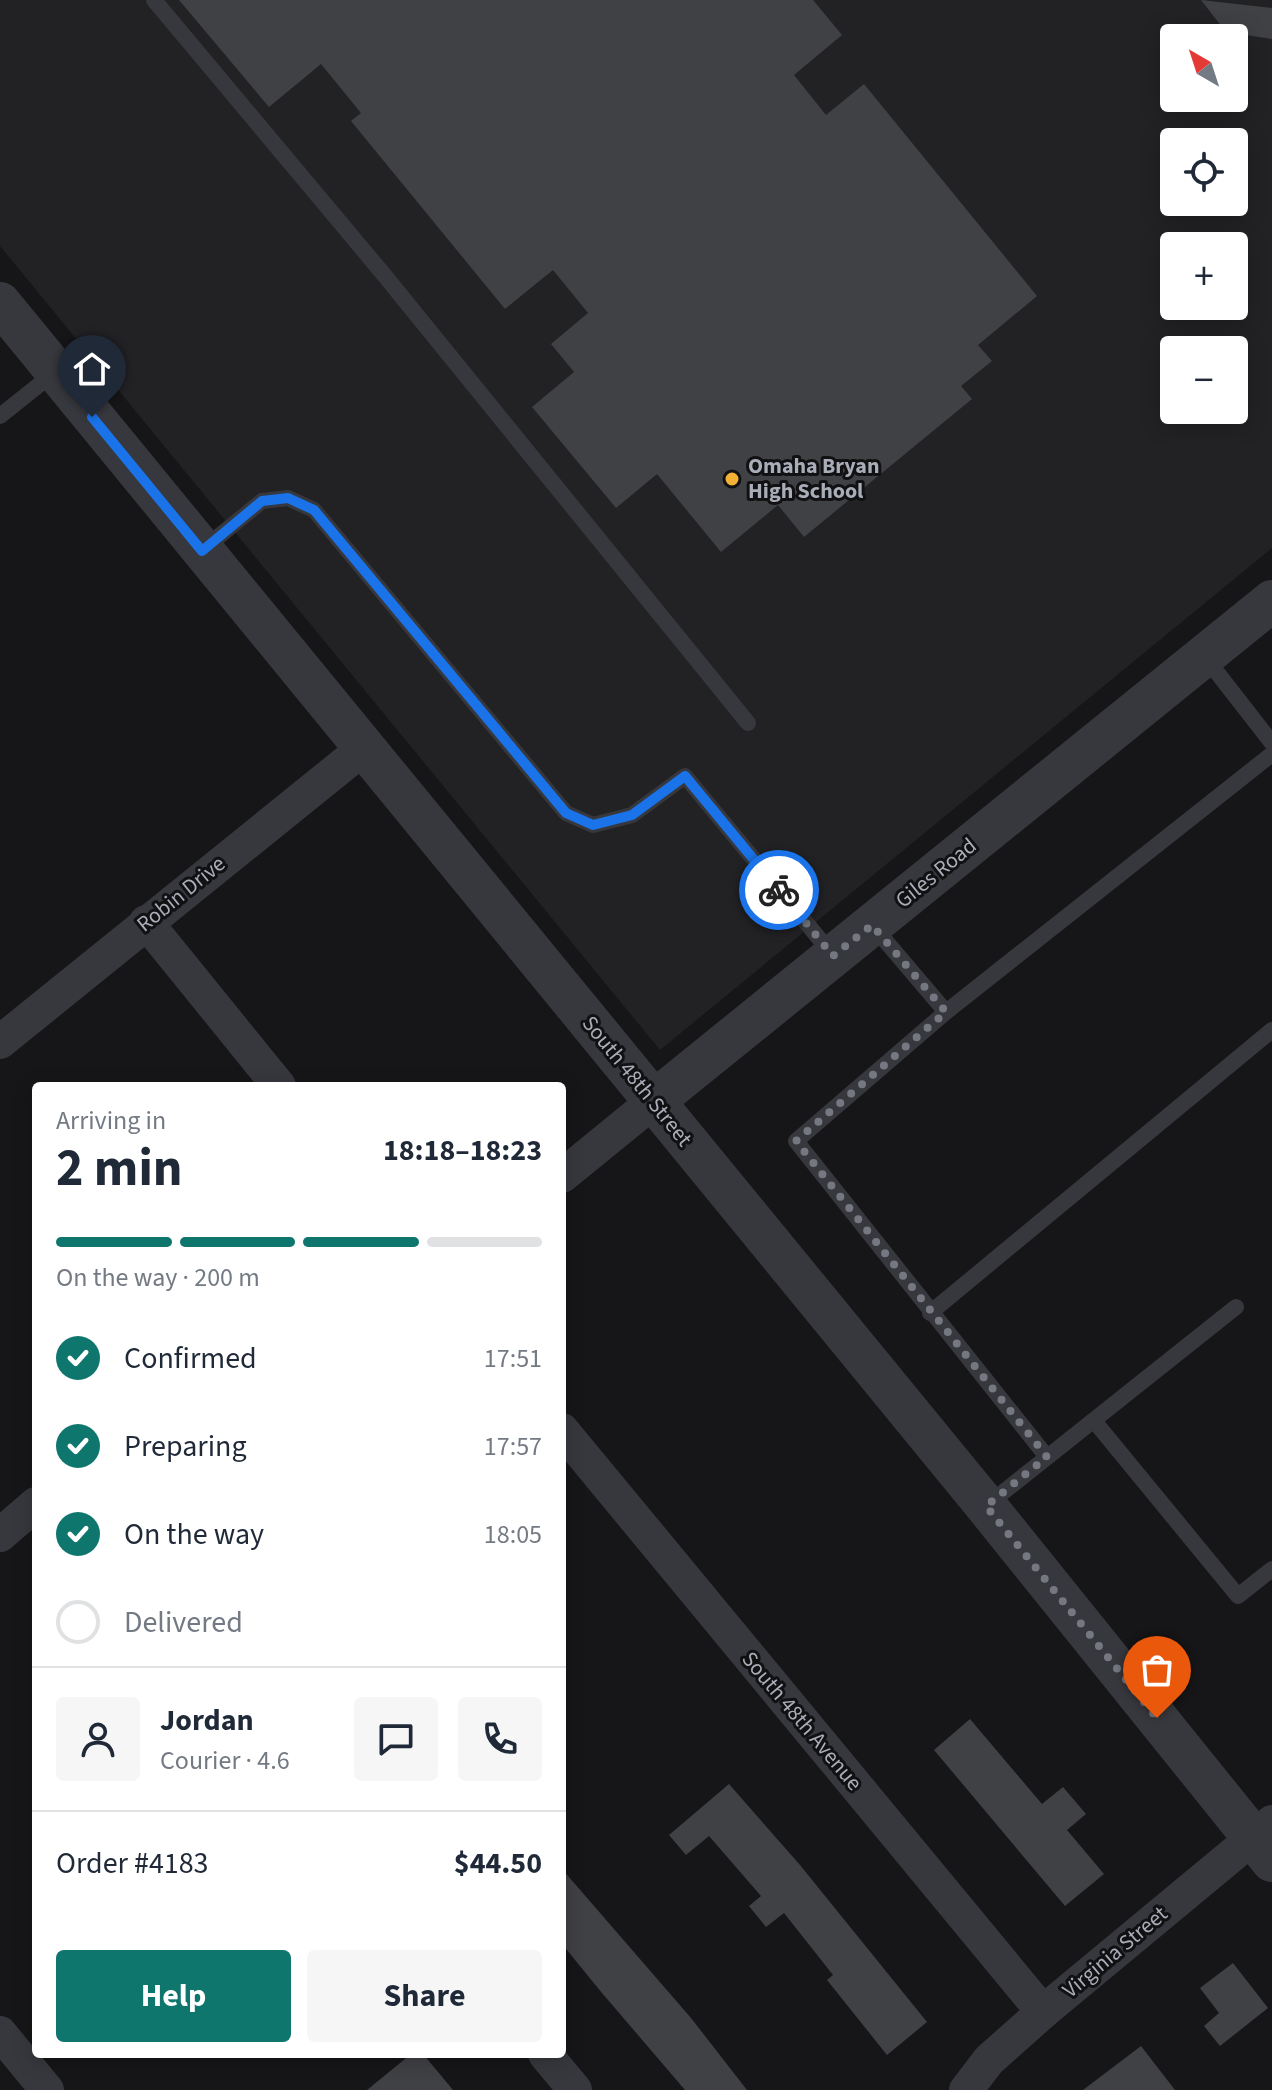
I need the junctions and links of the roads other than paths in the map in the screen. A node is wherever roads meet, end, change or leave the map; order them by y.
1 (154, 0) edge
2 (0, 303) edge
3 (56, 372) junction
4 (0, 416) edge
5 (202, 551) junction
6 (1272, 601) edge
7 (1205, 657) junction
8 (748, 723) dead end
9 (1272, 743) edge
10 (364, 748) junction
11 (1272, 754) edge
12 (146, 922) junction
13 (872, 925) junction
14 (833, 956) junction
15 (946, 1012) junction
16 (1272, 1030) edge
17 (0, 1042) edge
18 (276, 1082) edge
19 (654, 1101) junction
20 (566, 1173) edge
21 (1236, 1307) dead end
22 (930, 1313) junction
23 (1095, 1422) junction
24 (566, 1435) edge
25 (1047, 1457) junction
26 (986, 1506) junction
27 (32, 1507) edge
28 (0, 1535) edge
29 (1272, 1569) edge
30 (1265, 1840) edge
31 (1043, 2012) junction
32 (0, 2033) edge
33 (548, 2058) edge
34 (47, 2090) edge
35 (575, 2090) edge
36 (966, 2090) edge

1 - 8 lane
2 - 3 street, South 48th Street
3 - 4 lane
3 - 5 street, South 48th Street
5 - 10 street, South 48th Street
5 - 14 lane
6 - 7 street, Giles Road
7 - 9 lane
7 - 13 street, Giles Road
10 - 12 street, Robin Drive
10 - 19 street, South 48th Street
11 - 15 lane
12 - 17 street, Robin Drive
12 - 18 street
13 - 14 street, Giles Road
13 - 15 lane
14 - 19 street, Giles Road
15 - 22 lane
16 - 22 lane
19 - 20 street, Giles Road
19 - 26 street, South 48th Street
21 - 23 lane
22 - 25 lane
23 - 25 lane
23 - 29 lane
24 - 31 street, South 48th Avenue
25 - 26 lane
26 - 30 street, South 48th Street
27 - 28 street
30 - 31 street, Virginia Street
31 - 36 street, Virginia Street
32 - 34 street
33 - 35 street

